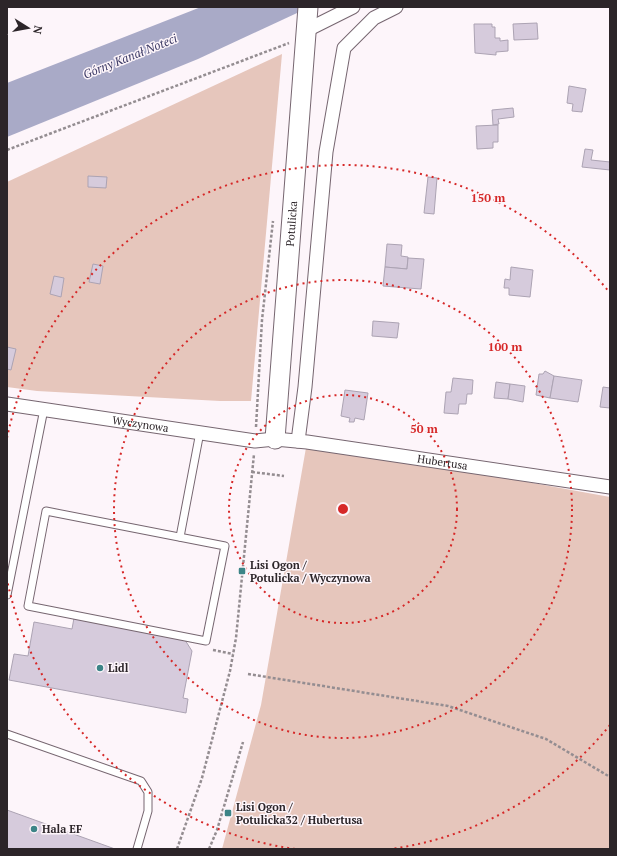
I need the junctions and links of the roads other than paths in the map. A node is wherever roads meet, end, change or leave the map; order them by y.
1 (353, 7) edge
2 (396, 7) edge
3 (307, 18) edge
4 (7, 404) edge
5 (44, 409) junction
6 (200, 432) junction
7 (275, 439) junction
8 (298, 441) junction
9 (610, 487) edge
10 (180, 538) junction
11 (7, 596) edge
12 (7, 734) edge
13 (137, 849) edge

1 - 3 street
2 - 8 street
3 - 7 street, Potulicka
4 - 5 street, Wyczynowa
5 - 6 street, Wyczynowa
5 - 11 lane
6 - 7 street, Wyczynowa
6 - 10 lane
7 - 8 street, Hubertusa
8 - 9 street, Hubertusa
10 - 10 lane
12 - 13 lane

